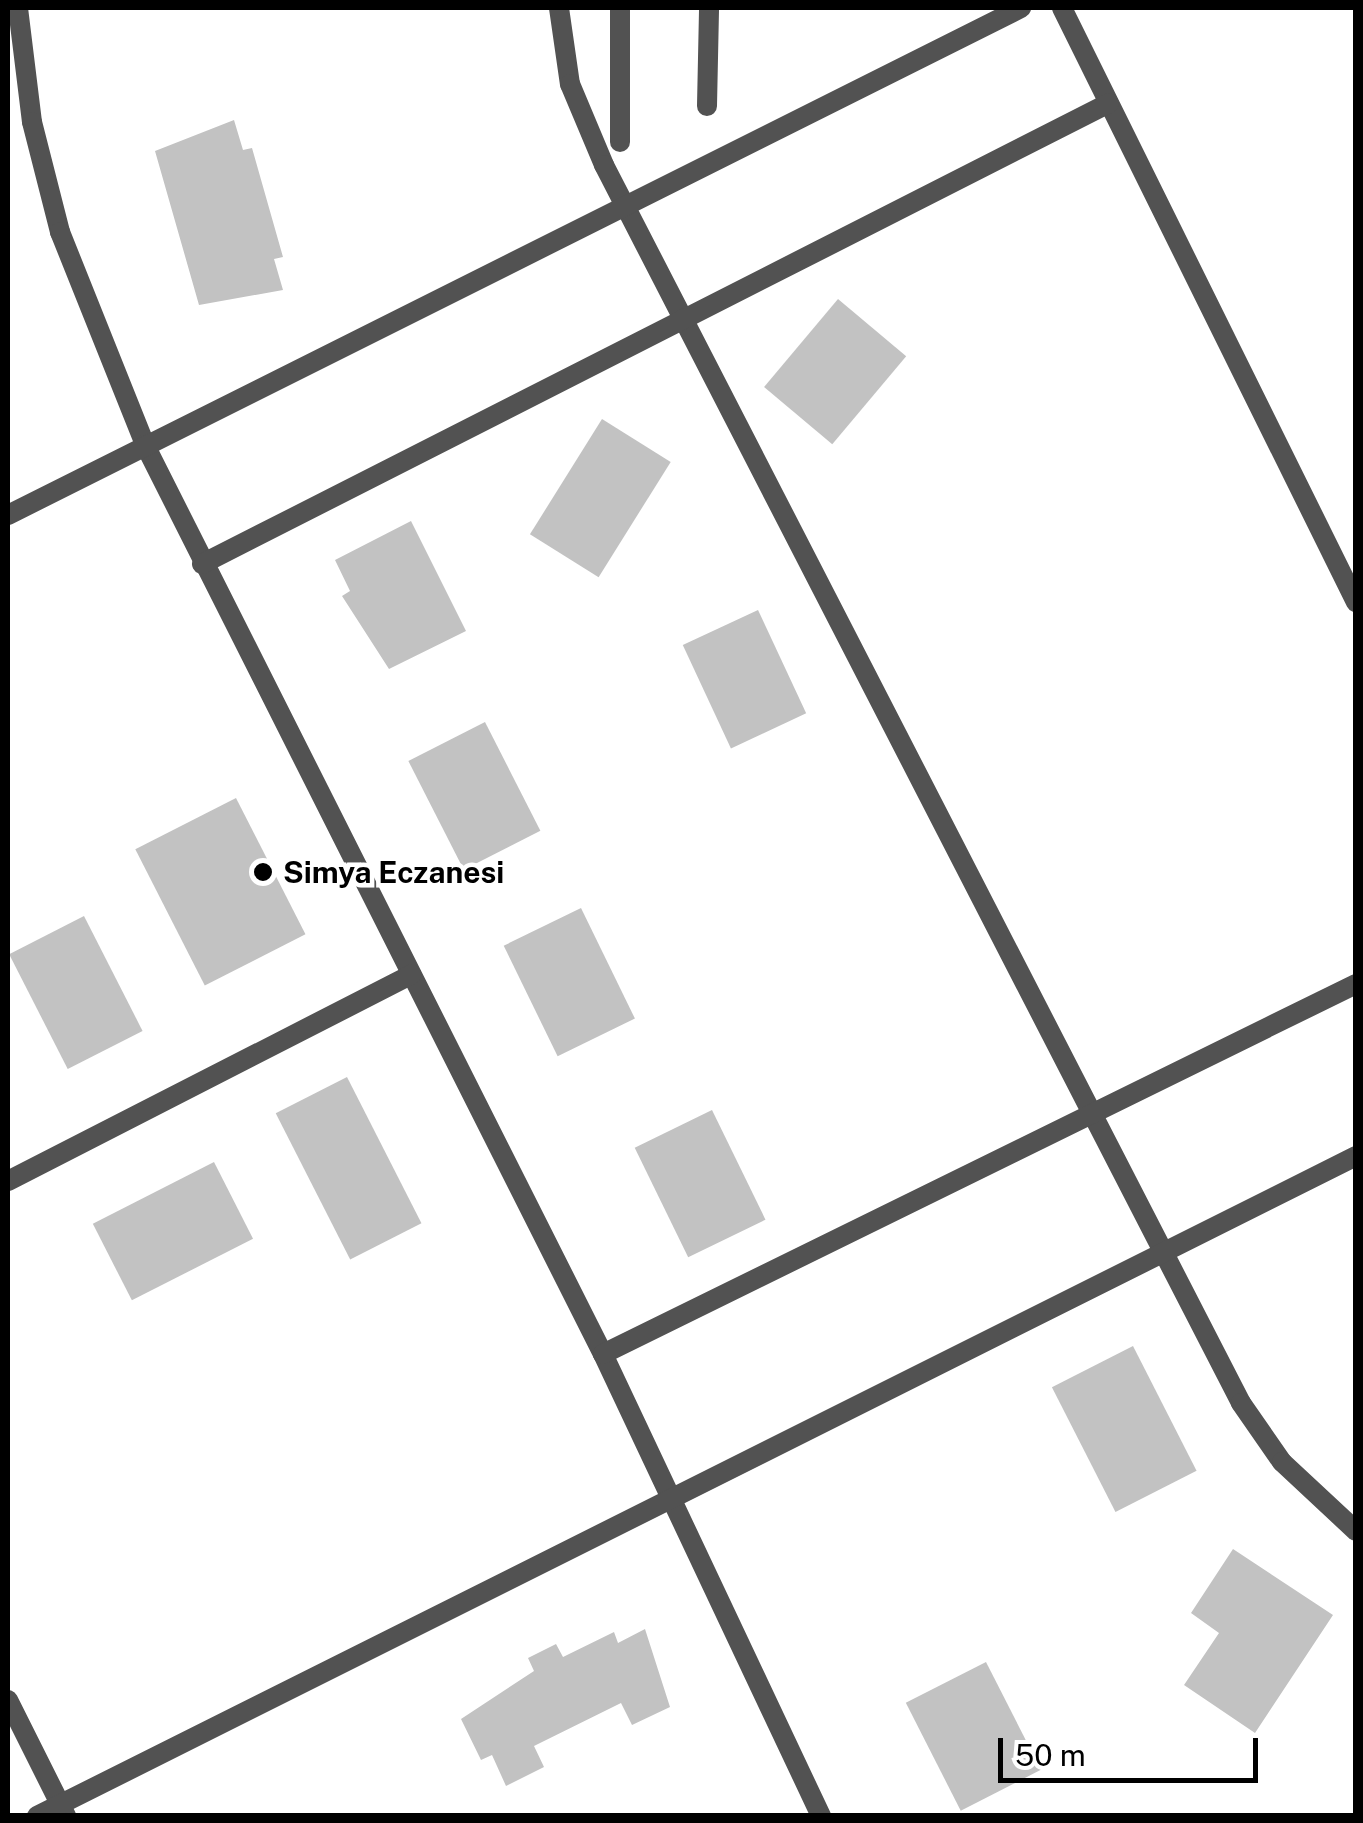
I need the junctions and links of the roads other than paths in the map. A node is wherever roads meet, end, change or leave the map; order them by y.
1 (18, 8) edge
2 (559, 8) edge
3 (620, 8) edge
4 (709, 8) edge
5 (1022, 8) edge
6 (1062, 8) edge
7 (1109, 104) junction
8 (707, 106) dead end
9 (620, 142) dead end
10 (628, 205) junction
11 (688, 322) junction
12 (145, 445) junction
13 (8, 515) edge
14 (202, 564) junction
15 (1356, 602) edge
16 (411, 975) junction
17 (1356, 984) edge
18 (1092, 1113) junction
19 (1356, 1156) edge
20 (8, 1181) edge
21 (1166, 1255) junction
22 (603, 1354) junction
23 (673, 1500) junction
24 (1356, 1531) edge
25 (8, 1701) edge
26 (64, 1811) edge
27 (37, 1816) edge
28 (821, 1816) edge

1 - 12 street
2 - 10 street
3 - 9 street
4 - 8 street
5 - 10 street
6 - 7 street
7 - 11 street
7 - 15 street
10 - 11 street
10 - 12 street
11 - 14 street
11 - 18 street
12 - 13 street
12 - 14 street
14 - 16 street
16 - 20 street
16 - 22 street
17 - 18 street
18 - 21 street
18 - 22 street
19 - 21 street
21 - 23 street
21 - 24 street
22 - 23 street
23 - 26 street
23 - 28 street
25 - 26 street
26 - 27 street

